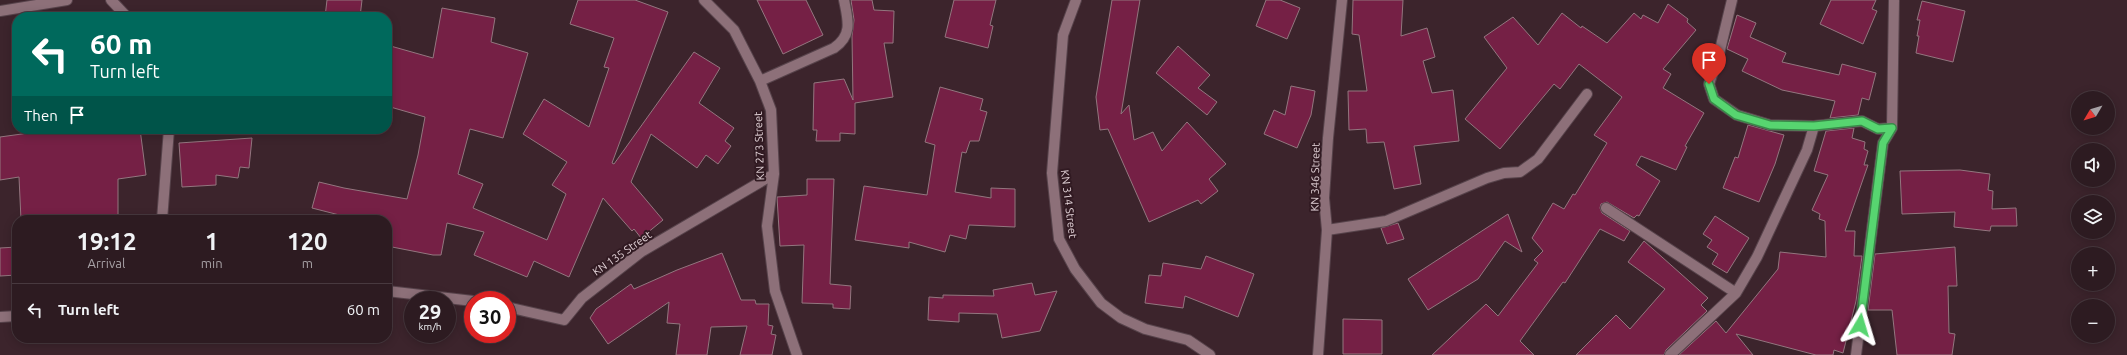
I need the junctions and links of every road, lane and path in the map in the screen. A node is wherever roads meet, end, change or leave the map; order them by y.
1 (67, 0) edge
2 (111, 0) edge
3 (704, 0) edge
4 (844, 0) edge
5 (1076, 0) edge
6 (1342, 0) edge
7 (1732, 0) edge
8 (1894, 0) edge
9 (0, 11) edge
10 (122, 12) edge
11 (760, 81) junction
12 (1587, 94) dead end
13 (1814, 126) junction
14 (1892, 128) junction
15 (169, 134) edge
16 (774, 174) junction
17 (1606, 208) dead end
18 (162, 215) edge
19 (1327, 230) junction
20 (392, 292) edge
21 (1736, 293) junction
22 (464, 300) edge
23 (516, 309) edge
24 (12, 316) edge
25 (0, 317) edge
26 (797, 355) edge
27 (1210, 355) edge
28 (1318, 355) edge
29 (1670, 355) edge
30 (1856, 355) edge

1 - 9 street
2 - 10 street
3 - 11 street, KN 273 Street
4 - 11 street
5 - 27 street, KN 314 Street
6 - 19 street, KN 346 Street
7 - 13 street
8 - 14 street
11 - 16 street, KN 273 Street
12 - 19 street
13 - 14 street
13 - 21 street
14 - 30 street
15 - 18 street
16 - 23 street, KN 135 Street
16 - 26 street, KN 273 Street
17 - 21 street
19 - 28 street, KN 346 Street
20 - 22 street
21 - 29 street
24 - 25 street

